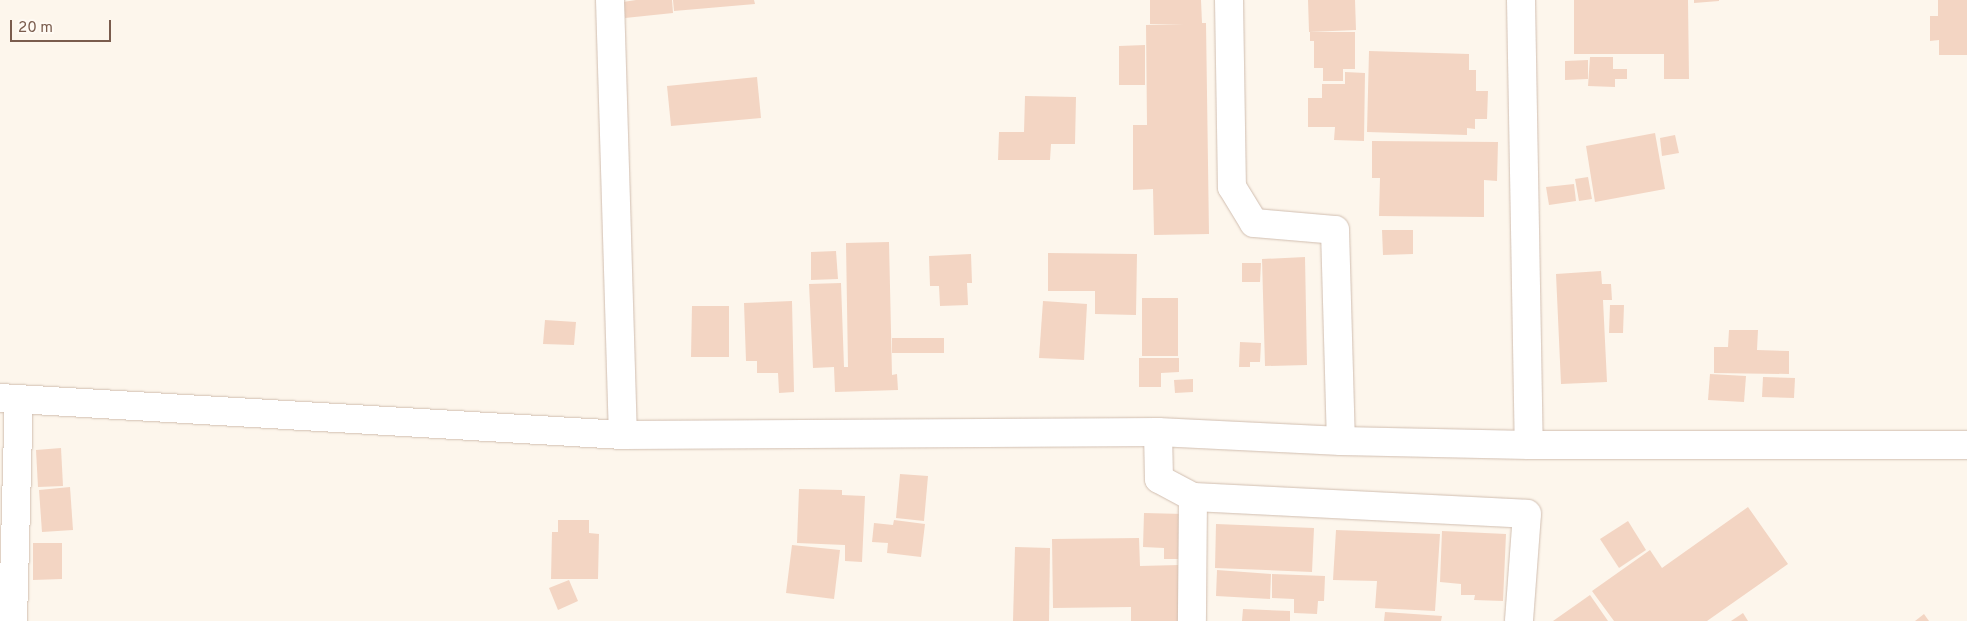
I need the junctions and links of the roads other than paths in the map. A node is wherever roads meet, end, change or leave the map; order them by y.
1 (610, 0) edge
2 (1229, 0) edge
3 (1521, 0) edge
4 (9, 399) edge
5 (1158, 432) junction
6 (623, 435) junction
7 (1341, 441) junction
8 (1967, 444) edge
9 (1529, 445) junction
10 (1192, 497) junction
11 (13, 621) edge
12 (1192, 621) edge
13 (1519, 621) edge

1 - 6 street
2 - 7 street
3 - 9 street
4 - 6 street
4 - 11 street
5 - 6 street
5 - 7 street
5 - 10 street
7 - 9 street
8 - 9 street
10 - 12 street
10 - 13 street

